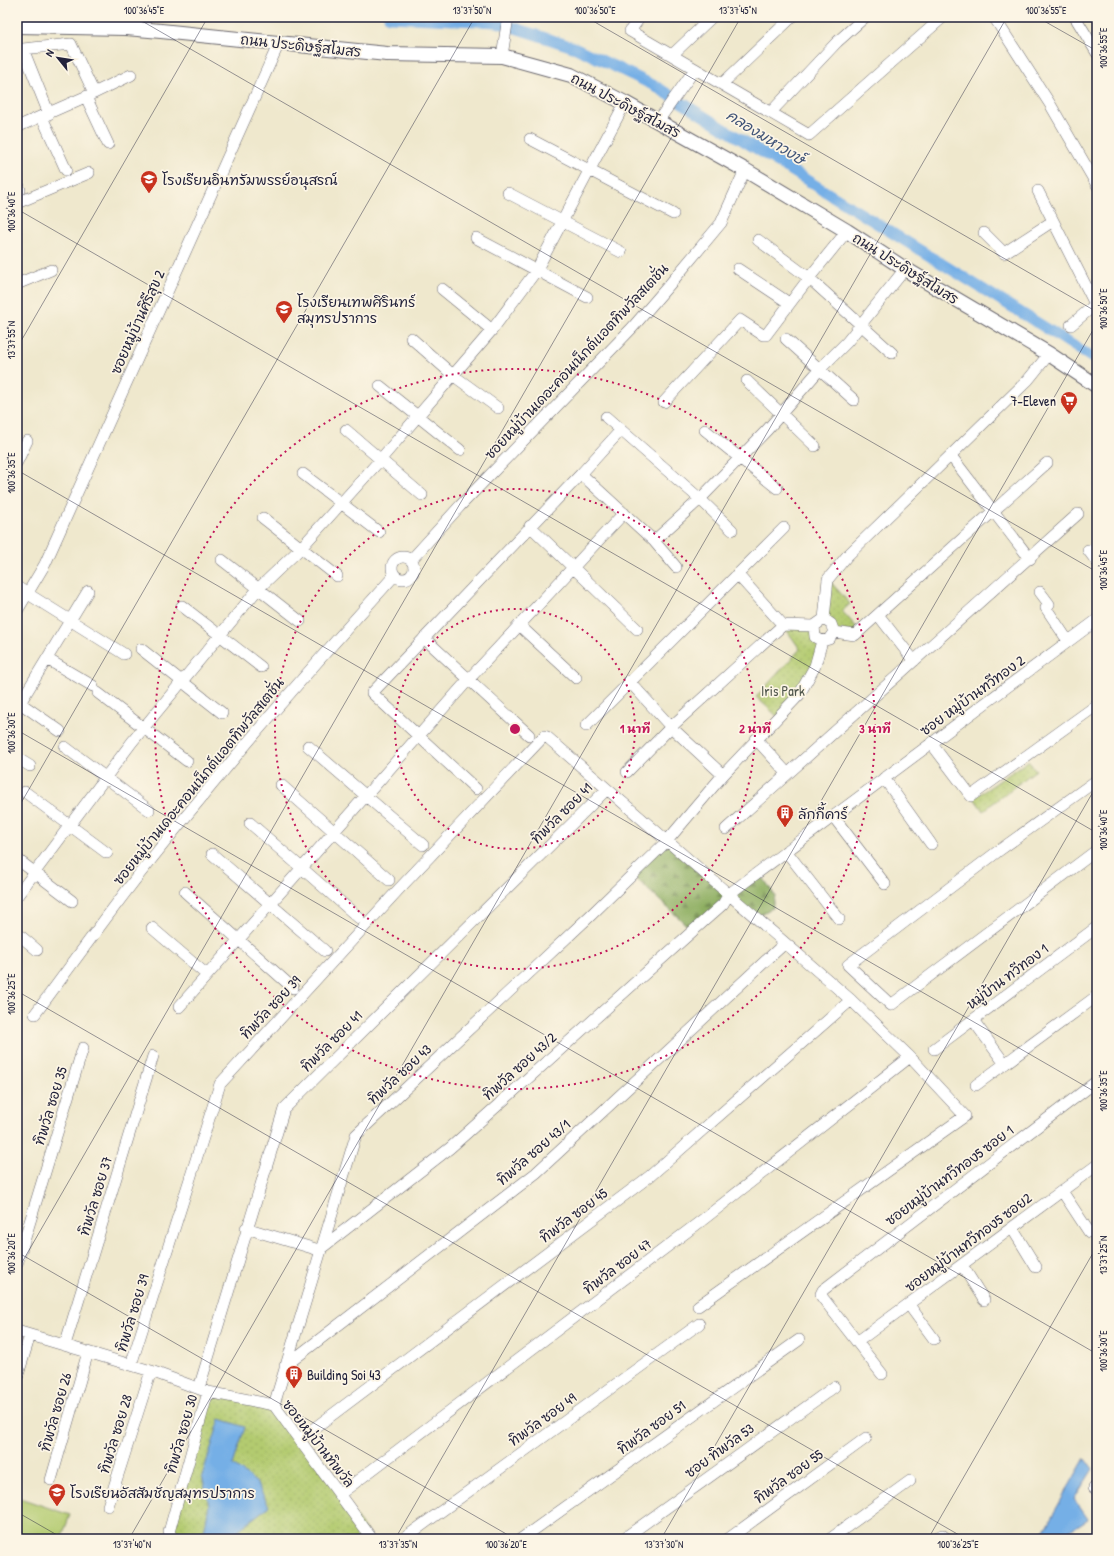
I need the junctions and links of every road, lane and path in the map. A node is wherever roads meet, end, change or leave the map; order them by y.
1 (508, 17) edge
2 (640, 17) edge
3 (712, 17) edge
4 (792, 17) edge
5 (865, 17) edge
6 (943, 17) edge
7 (994, 17) edge
8 (1076, 17) edge
9 (17, 26) edge
10 (278, 43) junction
11 (20, 51) edge
12 (1097, 53) edge
13 (672, 55) junction
14 (502, 56) junction
15 (696, 69) junction
16 (131, 75) dead end
17 (722, 84) junction
18 (90, 95) junction
19 (626, 103) junction
20 (771, 112) junction
21 (46, 116) junction
22 (658, 121) junction
23 (17, 127) edge
24 (530, 139) dead end
25 (108, 144) dead end
26 (66, 170) dead end
27 (744, 170) junction
28 (590, 172) junction
29 (89, 173) dead end
30 (1097, 185) edge
31 (1038, 191) dead end
32 (508, 193) dead end
33 (17, 203) edge
34 (673, 214) dead end
35 (563, 221) junction
36 (1053, 221) junction
37 (847, 232) junction
38 (984, 233) dead end
39 (476, 238) dead end
40 (758, 240) dead end
41 (621, 252) dead end
42 (738, 269) dead end
43 (905, 269) junction
44 (51, 270) dead end
45 (536, 271) junction
46 (809, 278) junction
47 (17, 284) edge
48 (442, 290) dead end
49 (587, 297) dead end
50 (789, 303) junction
51 (1096, 304) edge
52 (861, 324) junction
53 (1071, 325) dead end
54 (492, 330) junction
55 (411, 338) dead end
56 (786, 339) dead end
57 (892, 352) dead end
58 (1049, 354) junction
59 (820, 369) junction
60 (454, 376) junction
61 (747, 381) dead end
62 (380, 386) dead end
63 (1097, 386) edge
64 (854, 400) dead end
65 (664, 402) dead end
66 (498, 408) dead end
67 (781, 413) junction
68 (417, 416) junction
69 (606, 417) dead end
70 (346, 430) dead end
71 (621, 430) junction
72 (705, 430) dead end
73 (27, 441) dead end
74 (815, 446) dead end
75 (460, 450) dead end
76 (951, 456) junction
77 (739, 458) junction
78 (380, 460) junction
79 (17, 462) edge
80 (1047, 463) dead end
81 (303, 474) dead end
82 (581, 474) junction
83 (777, 488) dead end
84 (422, 495) dead end
85 (700, 498) junction
86 (340, 504) junction
87 (994, 510) junction
88 (624, 513) junction
89 (1078, 514) dead end
90 (263, 518) dead end
91 (530, 526) junction
92 (784, 528) dead end
93 (732, 530) dead end
94 (379, 532) dead end
95 (654, 541) junction
96 (301, 548) junction
97 (1088, 550) dead end
98 (1030, 559) junction
99 (222, 560) dead end
100 (411, 560) junction
101 (1097, 562) edge
102 (573, 567) junction
103 (676, 567) dead end
104 (737, 574) junction
105 (337, 576) dead end
106 (394, 576) junction
107 (17, 587) edge
108 (258, 589) junction
109 (88, 591) dead end
110 (1040, 592) dead end
111 (28, 594) junction
112 (182, 606) dead end
113 (17, 611) edge
114 (878, 616) junction
115 (824, 619) junction
116 (1097, 620) edge
117 (70, 621) junction
118 (300, 621) dead end
119 (520, 625) junction
120 (783, 625) junction
121 (814, 626) junction
122 (637, 630) dead end
123 (834, 632) junction
124 (220, 635) junction
125 (424, 638) junction
126 (822, 641) junction
127 (1068, 641) junction
128 (141, 649) dead end
129 (124, 654) dead end
130 (47, 659) junction
131 (914, 661) junction
132 (261, 667) dead end
133 (576, 678) dead end
134 (469, 679) junction
135 (629, 681) junction
136 (182, 682) junction
137 (1097, 705) edge
138 (19, 706) edge
139 (222, 713) dead end
140 (586, 726) dead end
141 (671, 727) junction
142 (145, 728) junction
143 (60, 731) dead end
144 (529, 735) dead end
145 (418, 736) junction
146 (756, 739) junction
147 (931, 743) junction
148 (308, 746) dead end
149 (65, 747) dead end
150 (17, 758) edge
151 (187, 761) dead end
152 (30, 766) dead end
153 (627, 772) dead end
154 (787, 774) junction
155 (723, 775) junction
156 (106, 778) junction
157 (884, 778) junction
158 (1097, 780) edge
159 (281, 785) dead end
160 (476, 789) dead end
161 (607, 789) junction
162 (25, 792) dead end
163 (366, 796) junction
164 (149, 810) dead end
165 (833, 816) junction
166 (250, 823) dead end
167 (70, 825) junction
168 (726, 828) dead end
169 (334, 832) junction
170 (667, 841) junction
171 (931, 844) dead end
172 (423, 845) dead end
173 (1097, 850) edge
174 (786, 851) junction
175 (107, 853) dead end
176 (212, 854) dead end
177 (17, 859) edge
178 (301, 868) junction
179 (34, 872) junction
180 (389, 880) dead end
181 (885, 884) dead end
182 (185, 892) dead end
183 (730, 894) junction
184 (17, 896) edge
185 (72, 901) dead end
186 (270, 903) junction
187 (359, 918) dead end
188 (839, 919) dead end
189 (1097, 927) edge
190 (152, 928) dead end
191 (17, 933) edge
192 (238, 939) junction
193 (785, 943) junction
194 (37, 950) dead end
195 (326, 951) dead end
196 (207, 975) junction
197 (293, 988) dead end
198 (1097, 996) edge
199 (851, 1000) junction
200 (179, 1007) dead end
201 (35, 1014) dead end
202 (973, 1020) junction
203 (83, 1048) dead end
204 (934, 1049) dead end
205 (153, 1056) dead end
206 (910, 1057) junction
207 (1005, 1064) junction
208 (1097, 1081) edge
209 (976, 1085) dead end
210 (1097, 1165) edge
211 (1062, 1191) junction
212 (246, 1228) junction
213 (1012, 1228) junction
214 (1089, 1232) dead end
215 (320, 1250) junction
216 (17, 1264) edge
217 (962, 1265) junction
218 (1036, 1267) dead end
219 (984, 1300) dead end
220 (909, 1305) junction
221 (698, 1306) dead end
222 (699, 1324) dead end
223 (17, 1331) edge
224 (30, 1335) junction
225 (934, 1338) dead end
226 (799, 1340) dead end
227 (858, 1342) junction
228 (65, 1345) junction
229 (88, 1352) junction
230 (131, 1365) junction
231 (285, 1366) junction
232 (151, 1371) junction
233 (882, 1374) dead end
234 (17, 1378) edge
235 (834, 1387) dead end
236 (204, 1390) junction
237 (274, 1405) junction
238 (866, 1438) dead end
239 (300, 1439) junction
240 (51, 1480) dead end
241 (910, 1480) dead end
242 (340, 1494) junction
243 (108, 1506) dead end
244 (171, 1535) edge
245 (372, 1539) edge
246 (403, 1539) edge
247 (521, 1539) edge
248 (623, 1539) edge
249 (728, 1539) edge
250 (830, 1539) edge
251 (934, 1539) edge
252 (947, 1539) edge

1 - 14 street
2 - 13 street
3 - 13 street
4 - 17 street
5 - 20 street
6 - 20 street
7 - 30 street
8 - 12 street
9 - 10 street, ถนน ประดิษฐ์สโมสร
10 - 14 street, ถนน ประดิษฐ์สโมสร
10 - 111 street, ซอยหมู่บ้านศิรีสุข 2
11 - 18 street
11 - 21 street
13 - 15 street
14 - 19 street, ถนน ประดิษฐ์สโมสร
15 - 17 street
15 - 22 street
16 - 18 street
17 - 20 street
18 - 21 street
18 - 25 street
19 - 22 street, ถนน ประดิษฐ์สโมสร
19 - 28 street
21 - 23 street
21 - 26 street
22 - 27 street, ถนน ประดิษฐ์สโมสร
24 - 28 street
27 - 37 street, ถนน ประดิษฐ์สโมสร
27 - 100 street, ซอยหมู่บ้านเดอะคอนเน็กต์แอตทิพวัลสเตชั่น
28 - 34 street
28 - 35 street
29 - 33 street
31 - 36 street
32 - 35 street
35 - 41 street
35 - 45 street
36 - 38 street
36 - 51 street
37 - 43 street, ถนน ประดิษฐ์สโมสร
37 - 46 street
39 - 45 street
40 - 46 street
42 - 50 street
43 - 52 street
43 - 58 street, ถนน ประดิษฐ์สโมสร
44 - 47 street
45 - 49 street
45 - 54 street
46 - 50 street
46 - 52 street
48 - 54 street
50 - 65 street
51 - 53 street
52 - 57 street
52 - 59 street
54 - 60 street
55 - 60 street
56 - 59 street
58 - 63 street, ถนน ประดิษฐ์สโมสร
58 - 76 street
59 - 64 street
59 - 67 street
60 - 66 street
60 - 68 street
61 - 67 street
62 - 68 street
67 - 74 street
67 - 77 street
68 - 75 street
68 - 78 street
69 - 71 street
70 - 78 street
71 - 82 street
71 - 85 street
72 - 77 street
73 - 79 street
76 - 87 street
76 - 115 street
77 - 83 street
77 - 85 street
78 - 84 street
78 - 86 street
80 - 87 street
81 - 86 street
82 - 88 street
82 - 91 street
85 - 93 street
85 - 95 street
86 - 94 street
86 - 96 street
87 - 98 street
87 - 114 street
88 - 95 street
88 - 102 street
89 - 98 street
90 - 96 street
91 - 102 street
91 - 125 street
92 - 104 street
95 - 103 street
96 - 105 street
96 - 108 street
97 - 101 street
98 - 131 street
99 - 108 street
100 - 106 street
100 - 106 street
102 - 119 street
102 - 122 street
104 - 120 street
104 - 135 street
106 - 201 street, ซอยหมู่บ้านเดอะคอนเน็กต์แอตทิพวัลสเตชั่น
107 - 111 street
108 - 118 street
108 - 124 street
109 - 117 street
110 - 127 street
111 - 113 street, ซอยหมู่บ้านศิรีสุข 2
111 - 117 street
112 - 124 street
114 - 123 street
114 - 131 street
115 - 121 street
115 - 123 street
116 - 127 street, ซอย หมู่บ้านทวีทอง 2
117 - 129 street
117 - 130 street
119 - 133 street
119 - 134 street
120 - 121 street
120 - 141 street
121 - 126 street
123 - 126 street
124 - 132 street
124 - 136 street
125 - 134 street
125 - 145 street
126 - 146 street, ทิพวัล ซอย 43
127 - 147 street, ซอย หมู่บ้านทวีทอง 2
128 - 136 street
130 - 138 street
130 - 142 street
131 - 154 street
134 - 144 street
134 - 145 street
135 - 140 street
135 - 141 street
136 - 139 street
136 - 142 street
137 - 147 street
138 - 143 street
141 - 153 street
141 - 155 street
142 - 151 street
142 - 156 street
145 - 160 street
145 - 163 street
146 - 154 street
146 - 155 street, ทิพวัล ซอย 43
147 - 157 street, ซอย หมู่บ้านทวีทอง 2
148 - 163 street
149 - 156 street
150 - 152 street
154 - 168 street
155 - 170 street, ทิพวัล ซอย 43
156 - 164 street
156 - 167 street
157 - 165 street, ซอย หมู่บ้านทวีทอง 2
157 - 171 street
158 - 173 street
159 - 169 street
161 - 170 street
161 - 212 street, ทิพวัล ซอย 41
161 - 230 street, ทิพวัล ซอย 39
162 - 167 street
163 - 169 street
163 - 172 street
165 - 174 street, ซอย หมู่บ้านทวีทอง 2
165 - 181 street
166 - 178 street
167 - 175 street
167 - 179 street
169 - 178 street
169 - 180 street
170 - 183 street
170 - 215 street, ทิพวัล ซอย 43
174 - 183 street, ซอย หมู่บ้านทวีทอง 2
174 - 188 street
176 - 186 street
177 - 179 street
178 - 186 street
178 - 187 street
179 - 184 street
179 - 185 street
182 - 192 street
183 - 193 street
183 - 215 street, ทิพวัล ซอย 43/2
186 - 192 street
186 - 195 street
189 - 202 street, หมู่บ้าน ทวีทอง 1
190 - 196 street
191 - 194 street
192 - 196 street
192 - 197 street
193 - 199 street
193 - 231 street, ทิพวัล ซอย 43/1
196 - 200 street
198 - 207 street
199 - 206 street
199 - 239 street, ทิพวัล ซอย 45
202 - 204 street, หมู่บ้าน ทวีทอง 1
202 - 207 street
203 - 216 street, ทิพวัล ซอย 35
205 - 228 street, ทิพวัล ซอย 37
206 - 221 street
206 - 242 street, ทิพวัล ซอย 47
207 - 209 street
208 - 227 street, ซอยหมู่บ้านทวีทอง5 ซอย 1
210 - 211 street, ซอยหมู่บ้านทวีทอง5 ซอย2
211 - 213 street, ซอยหมู่บ้านทวีทอง5 ซอย2
211 - 214 street
212 - 215 street
212 - 236 street, ทิพวัล ซอย 41
213 - 217 street, ซอยหมู่บ้านทวีทอง5 ซอย2
213 - 218 street
215 - 231 street, ทิพวัล ซอย 43
217 - 219 street
217 - 220 street, ซอยหมู่บ้านทวีทอง5 ซอย2
220 - 225 street
220 - 227 street, ซอยหมู่บ้านทวีทอง5 ซอย2
222 - 246 street, ทิพวัล ซอย 49
223 - 224 street, ซอยหมู่บ้านทิพวัล
224 - 228 street, ซอยหมู่บ้านทิพวัล
224 - 234 street
226 - 247 street, ทิพวัล ซอย 51
227 - 233 street
228 - 229 street, ซอยหมู่บ้านทิพวัล
229 - 230 street, ซอยหมู่บ้านทิพวัล
229 - 240 street, ทิพวัล ซอย 26
230 - 232 street, ซอยหมู่บ้านทิพวัล
231 - 237 street, ทิพวัล ซอย 43
232 - 236 street, ซอยหมู่บ้านทิพวัล
232 - 243 street, ทิพวัล ซอย 28
235 - 248 street, ซอย ทิพวัล 53
236 - 237 street, ซอยหมู่บ้านทิพวัล
236 - 244 street, ทิพวัล ซอย 30
237 - 239 street, ซอยหมู่บ้านทิพวัล
238 - 249 street, ทิพวัล ซอย 55
239 - 242 street, ซอยหมู่บ้านทิพวัล
241 - 250 street
242 - 245 street, ซอยหมู่บ้านทิพวัล
251 - 252 street

